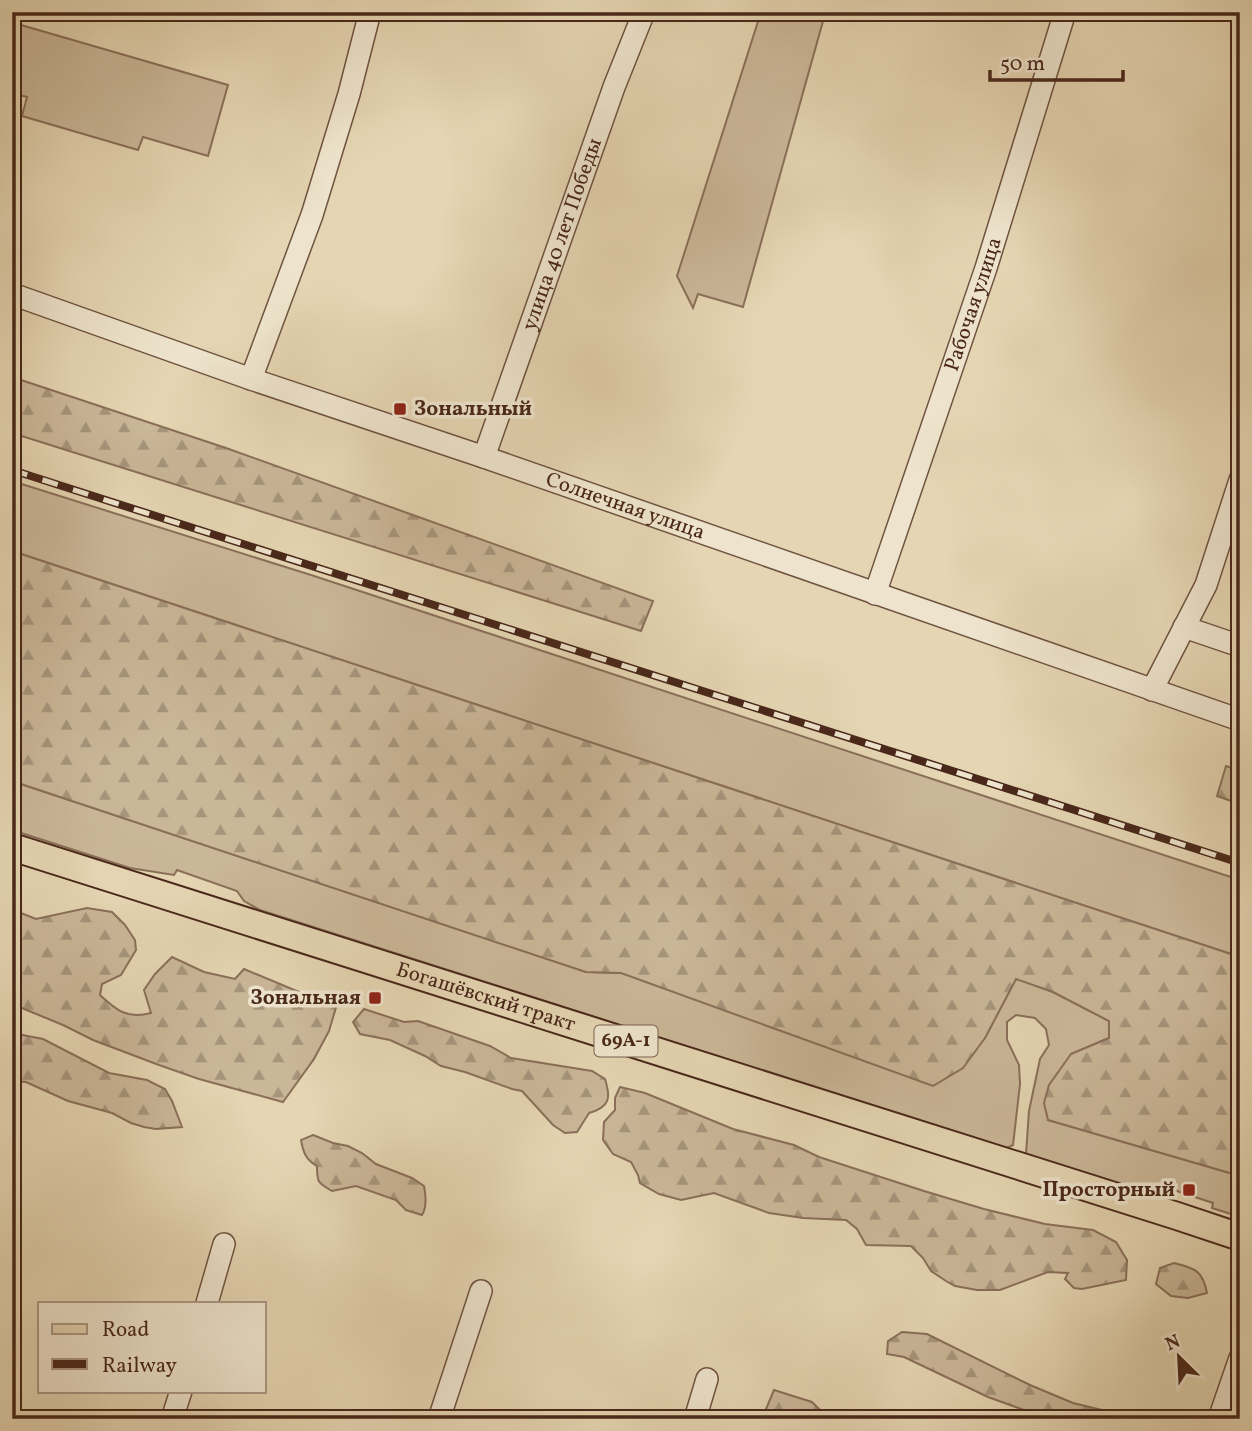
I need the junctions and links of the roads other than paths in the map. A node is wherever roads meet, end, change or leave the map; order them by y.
1 (370, 12) edge
2 (644, 12) edge
3 (1065, 12) edge
4 (12, 295) edge
5 (251, 379) junction
6 (484, 457) junction
7 (1240, 480) edge
8 (875, 594) junction
9 (1184, 627) junction
10 (1240, 646) edge
11 (1152, 690) junction
12 (1240, 720) edge
13 (12, 847) edge
14 (1240, 1237) edge
15 (224, 1244) dead end
16 (481, 1291) dead end
17 (207, 1302) edge
18 (1240, 1358) edge
19 (707, 1379) dead end
20 (180, 1392) edge
21 (172, 1419) edge
22 (439, 1419) edge
23 (695, 1419) edge
24 (1219, 1419) edge

1 - 5 street
2 - 6 street, улица 40 лет Победы
3 - 8 street, Рабочая улица
4 - 5 street, Солнечная улица
5 - 6 street, Солнечная улица
6 - 8 street, Солнечная улица
7 - 9 street
8 - 11 street, Солнечная улица
9 - 10 street
9 - 11 street
11 - 12 street, Солнечная улица
13 - 14 main road, Богашёвский тракт / 69А-1
15 - 17 street
16 - 22 street
18 - 24 street
19 - 23 street
20 - 21 street

